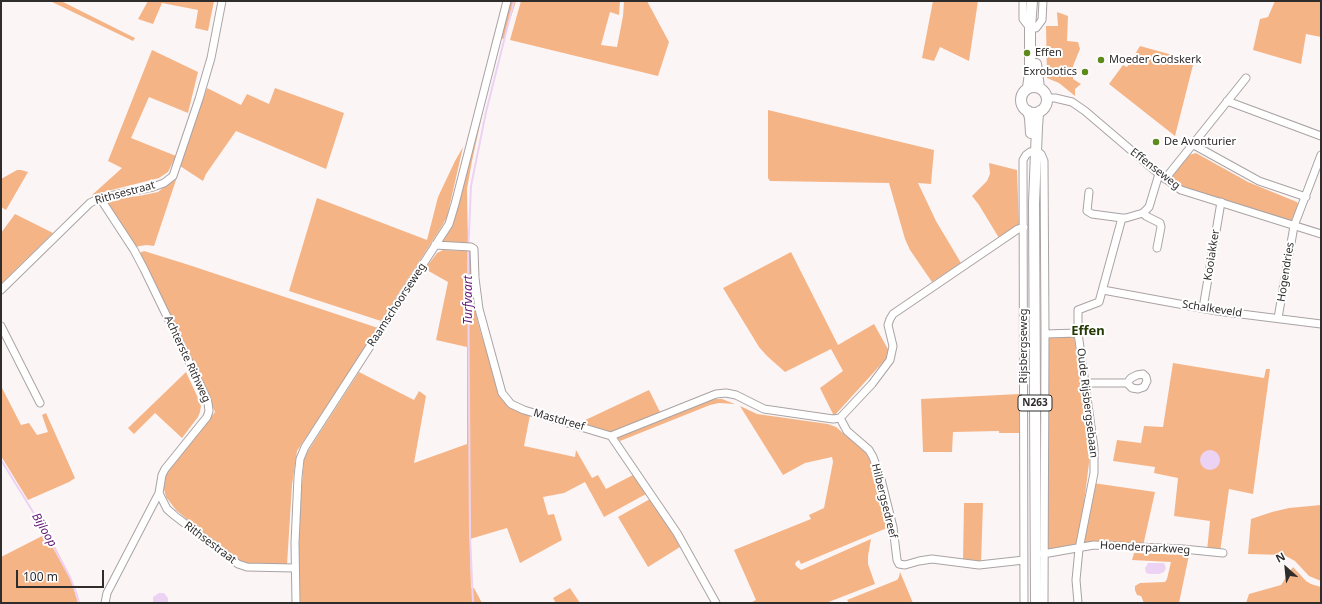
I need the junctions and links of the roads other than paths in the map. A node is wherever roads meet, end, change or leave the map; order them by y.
1 (222, 1) edge
2 (507, 1) edge
3 (1023, 1) edge
4 (1033, 1) edge
5 (1043, 1) edge
6 (1036, 26) junction
7 (1246, 78) dead end
8 (1033, 88) junction
9 (1048, 98) junction
10 (1227, 101) junction
11 (1028, 111) junction
12 (1040, 111) junction
13 (1321, 136) edge
14 (1192, 144) junction
15 (1033, 152) junction
16 (1321, 155) edge
17 (1162, 176) junction
18 (1090, 192) dead end
19 (1306, 197) junction
20 (100, 198) junction
21 (1221, 202) junction
22 (1143, 213) junction
23 (1122, 218) junction
24 (1294, 226) junction
25 (1024, 227) junction
26 (1321, 234) edge
27 (435, 245) junction
28 (1157, 248) dead end
29 (1, 290) edge
30 (1103, 290) junction
31 (1203, 308) junction
32 (1278, 318) junction
33 (1321, 324) edge
34 (1, 326) edge
35 (1045, 334) junction
36 (1078, 334) junction
37 (1084, 383) junction
38 (1127, 383) dead end
39 (40, 404) dead end
40 (840, 418) junction
41 (612, 436) junction
42 (159, 493) junction
43 (1079, 549) junction
44 (1223, 553) dead end
45 (1043, 554) junction
46 (1024, 560) junction
47 (294, 568) junction
48 (105, 603) edge
49 (296, 603) edge
50 (716, 603) edge
51 (1024, 603) edge
52 (1036, 603) edge
53 (1044, 603) edge
54 (1078, 603) edge

1 - 20 street, Rithsestraat
2 - 27 street, Raamschoorseweg
3 - 6 street
4 - 6 main road, N263
5 - 6 street
6 - 8 main road, N263
7 - 10 street
8 - 9 main road
8 - 11 main road, N263
9 - 12 main road, N263
9 - 17 street, Effenseweg
10 - 13 street
10 - 14 street
11 - 12 main road
11 - 15 main road, Rijsbergseweg / N263
12 - 15 main road, Rijsbergseweg / N263
14 - 17 street
14 - 19 street
15 - 25 street, Rijsbergseweg
15 - 35 street, Rijsbergseweg
15 - 52 main road, Rijsbergseweg / N263
16 - 19 street, Hogendries
17 - 21 street, Effenseweg
17 - 22 street
18 - 23 street
19 - 24 street, Hogendries
20 - 29 street, Rithsestraat
20 - 42 street, Achterste Rithweg
21 - 24 street, Effenseweg
21 - 31 street, Kooiakker
22 - 23 street
22 - 28 street
23 - 30 street, Oude Rijsbergsebaan
24 - 26 street, Effenseweg
24 - 32 street, Hogendries
25 - 40 street
25 - 46 street, Rijsbergseweg
27 - 41 street, Mastdreef
27 - 47 street, Raamschoorseweg
30 - 31 street, Schalkeveld
30 - 36 street, Oude Rijsbergsebaan
31 - 32 street, Schalkeveld
32 - 33 street, Schalkeveld
34 - 39 street
35 - 36 street
35 - 45 street, Rijsbergseweg
36 - 37 street, Oude Rijsbergsebaan
37 - 38 street
37 - 43 street, Oude Rijsbergsebaan
40 - 41 street
40 - 46 street, Hilbergsedreef
41 - 50 street
42 - 47 street, Rithsestraat
42 - 48 street, Achterste Rithweg
43 - 44 street, Hoenderparkweg
43 - 45 street, Hoenderparkweg
43 - 54 street, Oude Rijsbergsebaan
45 - 53 street, Rijsbergseweg
46 - 51 street, Rijsbergseweg
47 - 49 street, Raamschoorseweg

